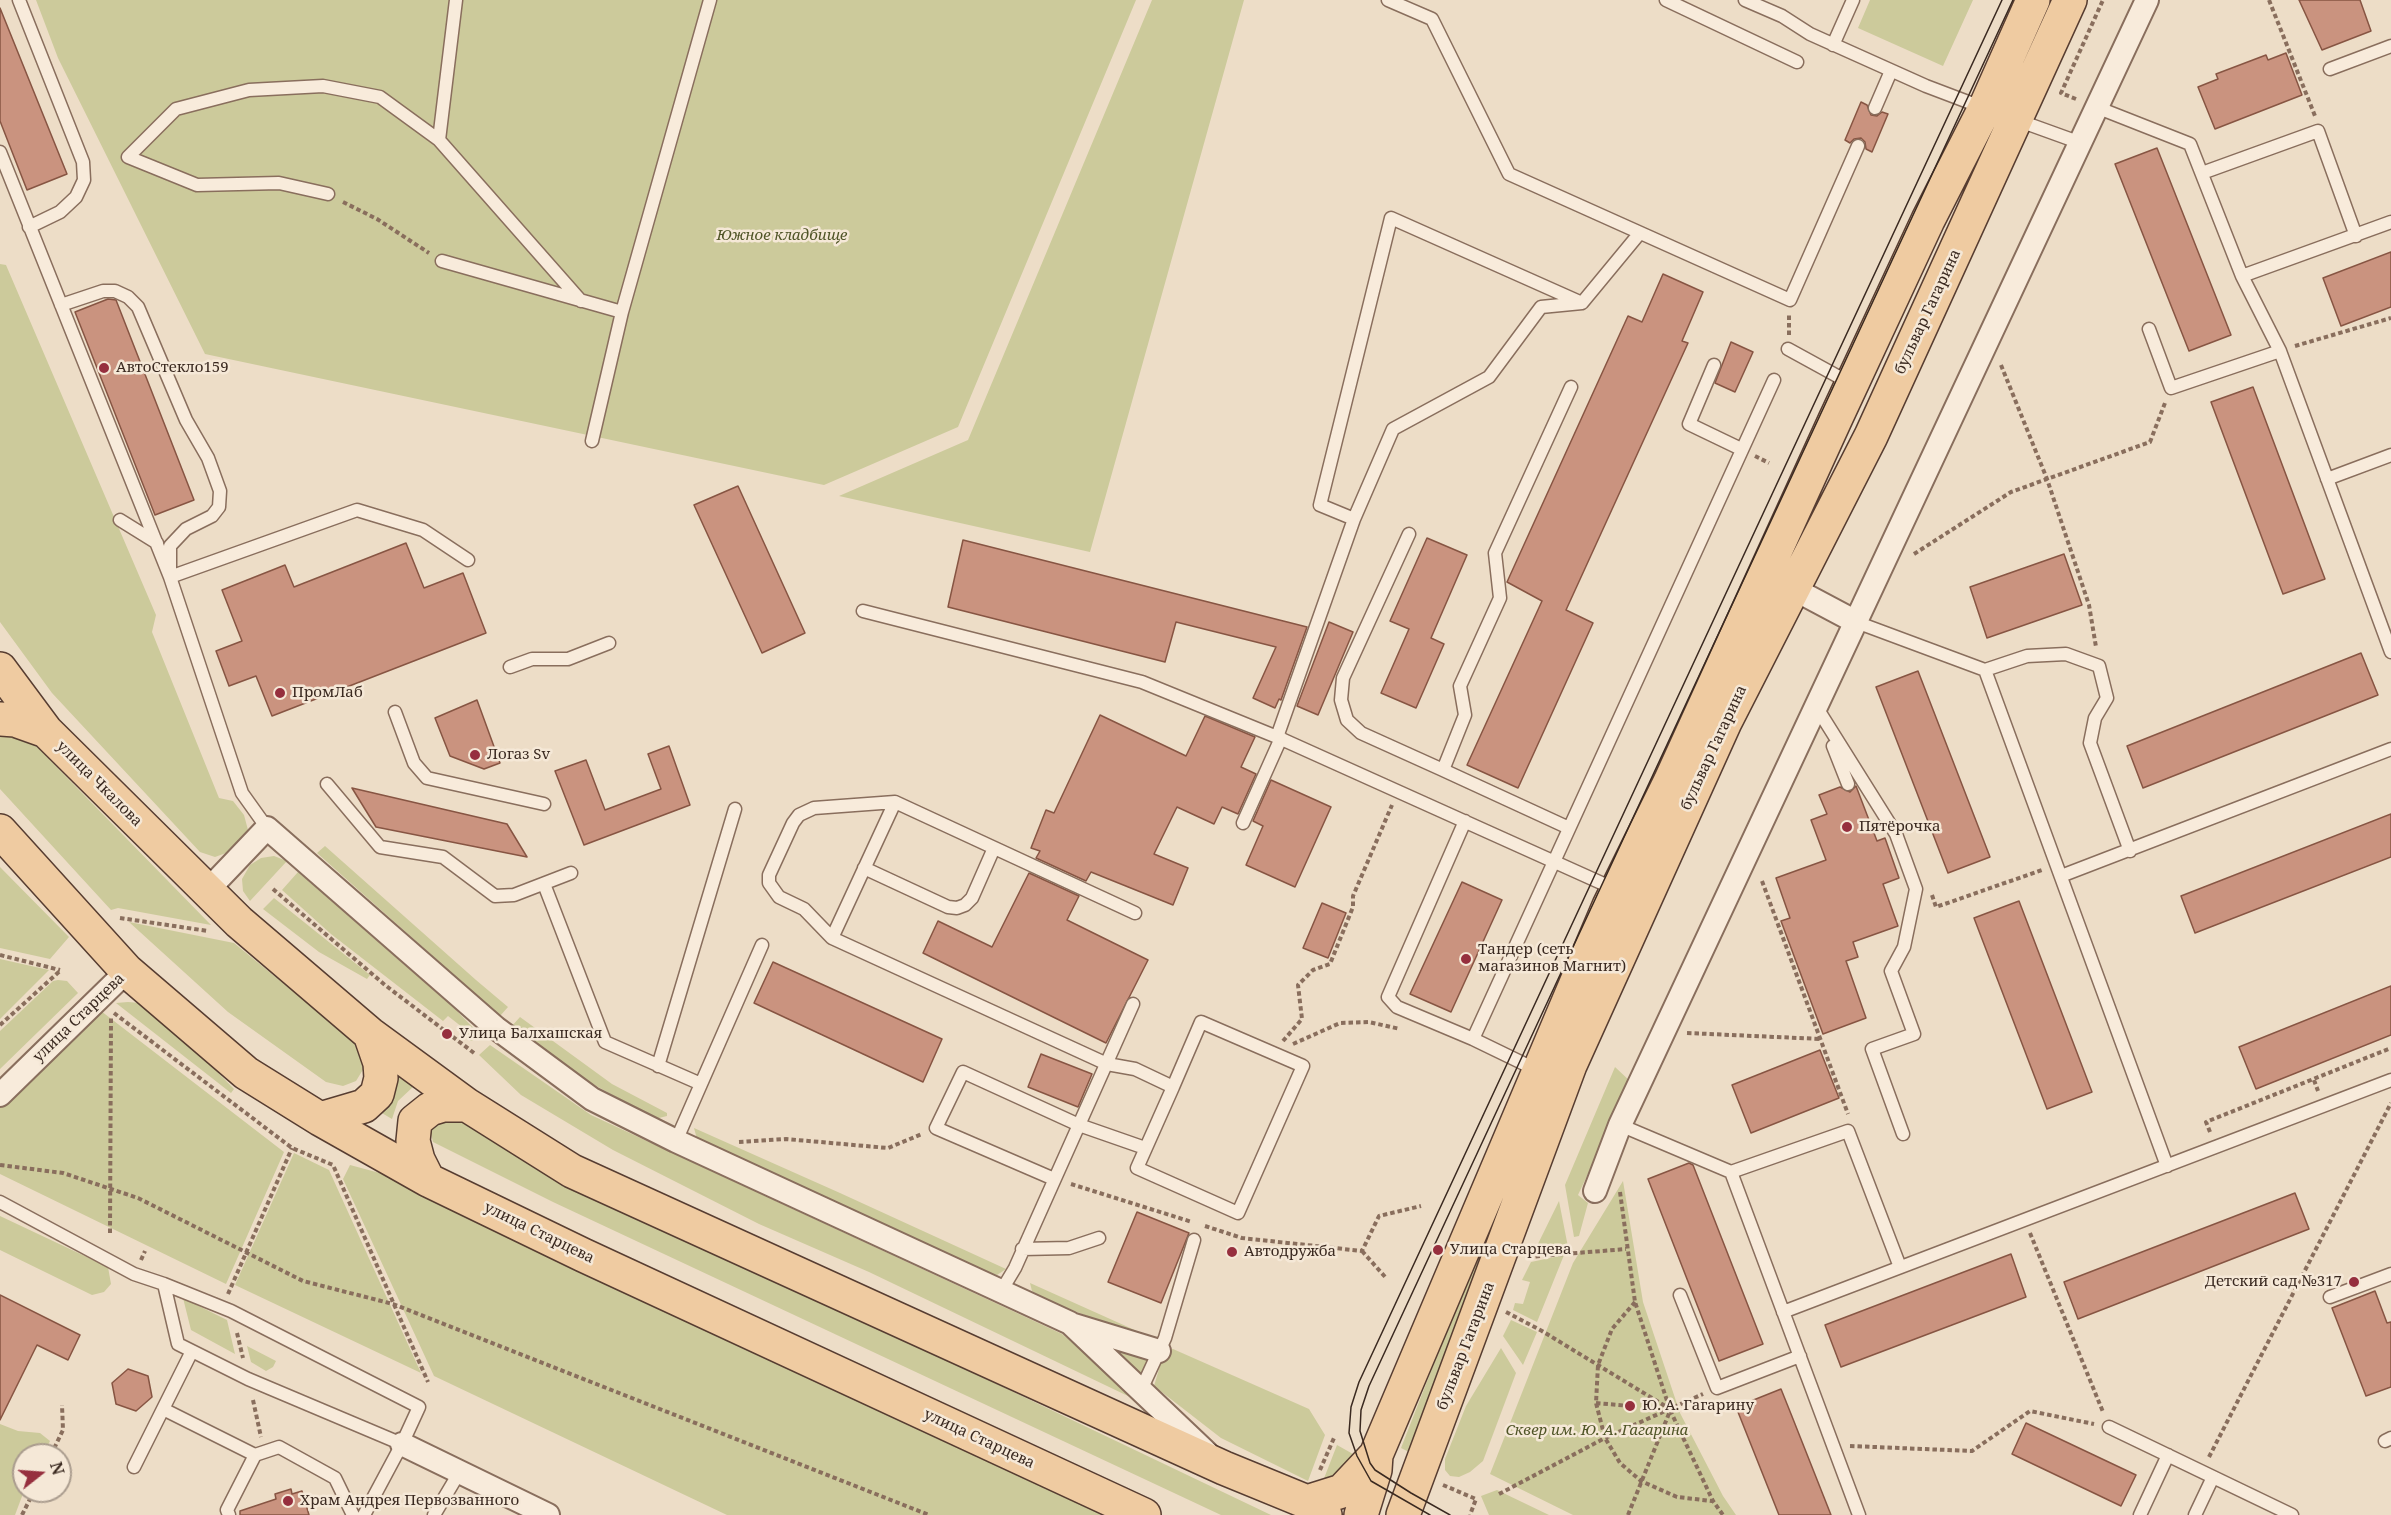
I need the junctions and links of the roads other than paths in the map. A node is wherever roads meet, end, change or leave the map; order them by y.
1 (19, 0) edge
2 (456, 0) edge
3 (710, 0) edge
4 (1388, 0) edge
5 (1665, 0) edge
6 (1745, 0) edge
7 (1853, 0) edge
8 (2034, 0) edge
9 (2070, 0) edge
10 (2147, 0) edge
11 (1833, 45) junction
12 (2391, 46) edge
13 (1797, 62) dead end
14 (2330, 69) dead end
15 (1891, 71) junction
16 (2096, 107) junction
17 (1875, 108) dead end
18 (2001, 114) junction
19 (439, 140) junction
20 (2078, 142) junction
21 (1858, 146) dead end
22 (0, 152) edge
23 (2202, 173) junction
24 (328, 194) road end
25 (2391, 222) edge
26 (29, 227) junction
27 (1639, 234) junction
28 (2356, 236) junction
29 (442, 261) road end
30 (2242, 276) junction
31 (581, 301) junction
32 (1582, 303) junction
33 (61, 306) junction
34 (622, 312) junction
35 (2149, 329) dead end
36 (1788, 349) road end
37 (2280, 351) junction
38 (1714, 365) dead end
39 (1774, 380) dead end
40 (1851, 384) junction
41 (1571, 387) dead end
42 (591, 441) dead end
43 (1741, 449) junction
44 (2391, 455) edge
45 (2327, 479) junction
46 (1354, 519) junction
47 (120, 520) dead end
48 (1409, 534) dead end
49 (156, 543) junction
50 (468, 560) dead end
51 (170, 577) junction
52 (1792, 588) junction
53 (864, 611) dead end
54 (1856, 622) junction
55 (609, 643) dead end
56 (2391, 652) edge
57 (510, 668) dead end
58 (0, 669) edge
59 (1985, 670) junction
60 (395, 712) dead end
61 (1819, 712) junction
62 (0, 719) edge
63 (46, 731) junction
64 (1279, 737) junction
65 (2391, 749) edge
66 (1443, 770) junction
67 (327, 784) dead end
68 (1848, 784) dead end
69 (894, 802) junction
70 (544, 804) dead end
71 (735, 809) dead end
72 (1465, 821) junction
73 (1243, 823) dead end
74 (267, 828) junction
75 (1569, 828) junction
76 (0, 831) edge
77 (994, 848) junction
78 (2130, 851) junction
79 (1554, 861) junction
80 (864, 868) junction
81 (2059, 871) junction
82 (571, 873) dead end
83 (543, 884) junction
84 (207, 891) junction
85 (1628, 900) junction
86 (1136, 913) dead end
87 (832, 938) junction
88 (762, 945) dead end
89 (127, 971) junction
90 (1133, 1004) dead end
91 (370, 1034) junction
92 (1473, 1039) junction
93 (1107, 1064) junction
94 (658, 1066) junction
95 (1540, 1071) junction
96 (2391, 1080) edge
97 (701, 1084) junction
98 (1173, 1086) junction
99 (0, 1095) edge
100 (467, 1105) junction
101 (320, 1119) junction
102 (1079, 1125) junction
103 (1620, 1125) junction
104 (1902, 1134) dead end
105 (676, 1141) junction
106 (1145, 1148) junction
107 (2167, 1166) junction
108 (1731, 1172) junction
109 (1054, 1179) junction
110 (428, 1180) junction
111 (1595, 1191) dead end
112 (0, 1203) edge
113 (1099, 1238) dead end
114 (1194, 1240) dead end
115 (1022, 1249) junction
116 (1900, 1268) junction
117 (2391, 1274) edge
118 (164, 1284) junction
119 (1000, 1293) junction
120 (1680, 1295) dead end
121 (2330, 1297) dead end
122 (1783, 1312) junction
123 (1070, 1323) junction
124 (192, 1351) junction
125 (1159, 1351) junction
126 (1800, 1356) junction
127 (1141, 1390) junction
128 (163, 1409) junction
129 (2109, 1427) road end
130 (402, 1444) junction
131 (260, 1454) junction
132 (1376, 1455) junction
133 (2168, 1455) junction
134 (134, 1467) dead end
135 (1224, 1468) junction
136 (459, 1473) junction
137 (2207, 1474) junction
138 (1316, 1499) edge
139 (229, 1515) edge
140 (354, 1515) edge
141 (364, 1515) edge
142 (434, 1515) edge
143 (548, 1515) edge
144 (1144, 1515) edge
145 (1361, 1515) edge
146 (1403, 1515) edge
147 (1859, 1515) edge
148 (2140, 1515) edge
149 (2195, 1515) edge
150 (2292, 1515) edge

1 - 26 lane
2 - 19 lane
3 - 34 lane
4 - 27 lane
5 - 13 lane
6 - 11 lane
7 - 11 lane
8 - 18 main road, бульвар Гагарина
9 - 18 main road, бульвар Гагарина
10 - 16 street
11 - 15 lane
12 - 14 lane
15 - 17 lane
15 - 18 lane
16 - 20 street
16 - 23 lane
18 - 20 lane
18 - 40 main road, бульвар Гагарина
18 - 52 main road, бульвар Гагарина
19 - 24 lane
19 - 31 lane
20 - 54 street
21 - 27 lane
22 - 26 lane
23 - 28 lane
23 - 30 lane
25 - 28 lane
26 - 33 lane
27 - 32 lane
28 - 30 lane
29 - 31 lane
30 - 37 lane
31 - 34 lane
32 - 46 lane
32 - 46 lane
33 - 49 lane
33 - 51 lane
34 - 42 lane
35 - 37 lane
36 - 40 lane
37 - 45 lane
38 - 43 lane
39 - 43 lane
40 - 85 main road, бульвар Гагарина
41 - 66 lane
43 - 75 lane
44 - 45 lane
45 - 56 lane
46 - 64 lane
47 - 49 lane
48 - 66 lane
49 - 51 lane
50 - 51 lane
51 - 74 lane
52 - 54 street
52 - 85 main road, бульвар Гагарина
53 - 64 lane
54 - 59 lane
54 - 61 street
55 - 57 lane
58 - 63 main road, улица Чкалова
59 - 78 lane
59 - 81 lane
60 - 70 lane
61 - 68 lane
61 - 103 street
61 - 104 lane
62 - 63 main road
63 - 84 main road, улица Чкалова
64 - 72 lane
64 - 73 lane
65 - 78 lane
66 - 75 lane
67 - 83 lane
69 - 77 lane
69 - 80 lane
69 - 87 lane
71 - 94 lane
72 - 79 lane
72 - 92 lane
74 - 84 street
74 - 105 street
75 - 79 lane
76 - 89 main road
77 - 80 lane
77 - 86 lane
78 - 81 lane
79 - 85 lane
79 - 92 lane
80 - 87 lane
81 - 107 lane
82 - 83 lane
83 - 94 lane
84 - 91 main road
85 - 95 main road, бульвар Гагарина
85 - 146 main road, бульвар Гагарина
87 - 93 lane
88 - 97 lane
89 - 99 street, улица Старцева
89 - 101 main road, улица Старцева
90 - 93 lane
91 - 100 main road
91 - 101 main road
92 - 95 lane
93 - 98 lane
93 - 102 lane
94 - 97 lane
95 - 132 main road, бульвар Гагарина
96 - 107 lane
97 - 105 lane
98 - 106 lane
98 - 106 lane
100 - 110 main road
100 - 135 main road
101 - 110 main road, улица Старцева
102 - 106 lane
102 - 109 lane
102 - 109 lane
103 - 108 lane
103 - 111 street
105 - 119 street
107 - 116 lane
108 - 116 lane
108 - 122 lane
109 - 115 lane
110 - 144 main road, улица Старцева
112 - 118 lane
113 - 115 lane
114 - 125 lane
115 - 119 lane
116 - 122 lane
117 - 121 lane
118 - 124 lane
118 - 130 lane
119 - 123 street
120 - 126 lane
122 - 126 lane
123 - 125 street
123 - 127 street
124 - 128 lane
124 - 130 lane
125 - 127 lane
126 - 147 lane
127 - 135 street
128 - 131 lane
128 - 134 lane
129 - 133 lane
130 - 136 street
130 - 141 lane
131 - 139 lane
131 - 140 lane
132 - 138 main road, бульвар Гагарина
132 - 145 main road, бульвар Гагарина
133 - 137 lane
133 - 148 lane
135 - 138 main road
136 - 142 lane
136 - 143 street
137 - 149 lane
137 - 150 lane

